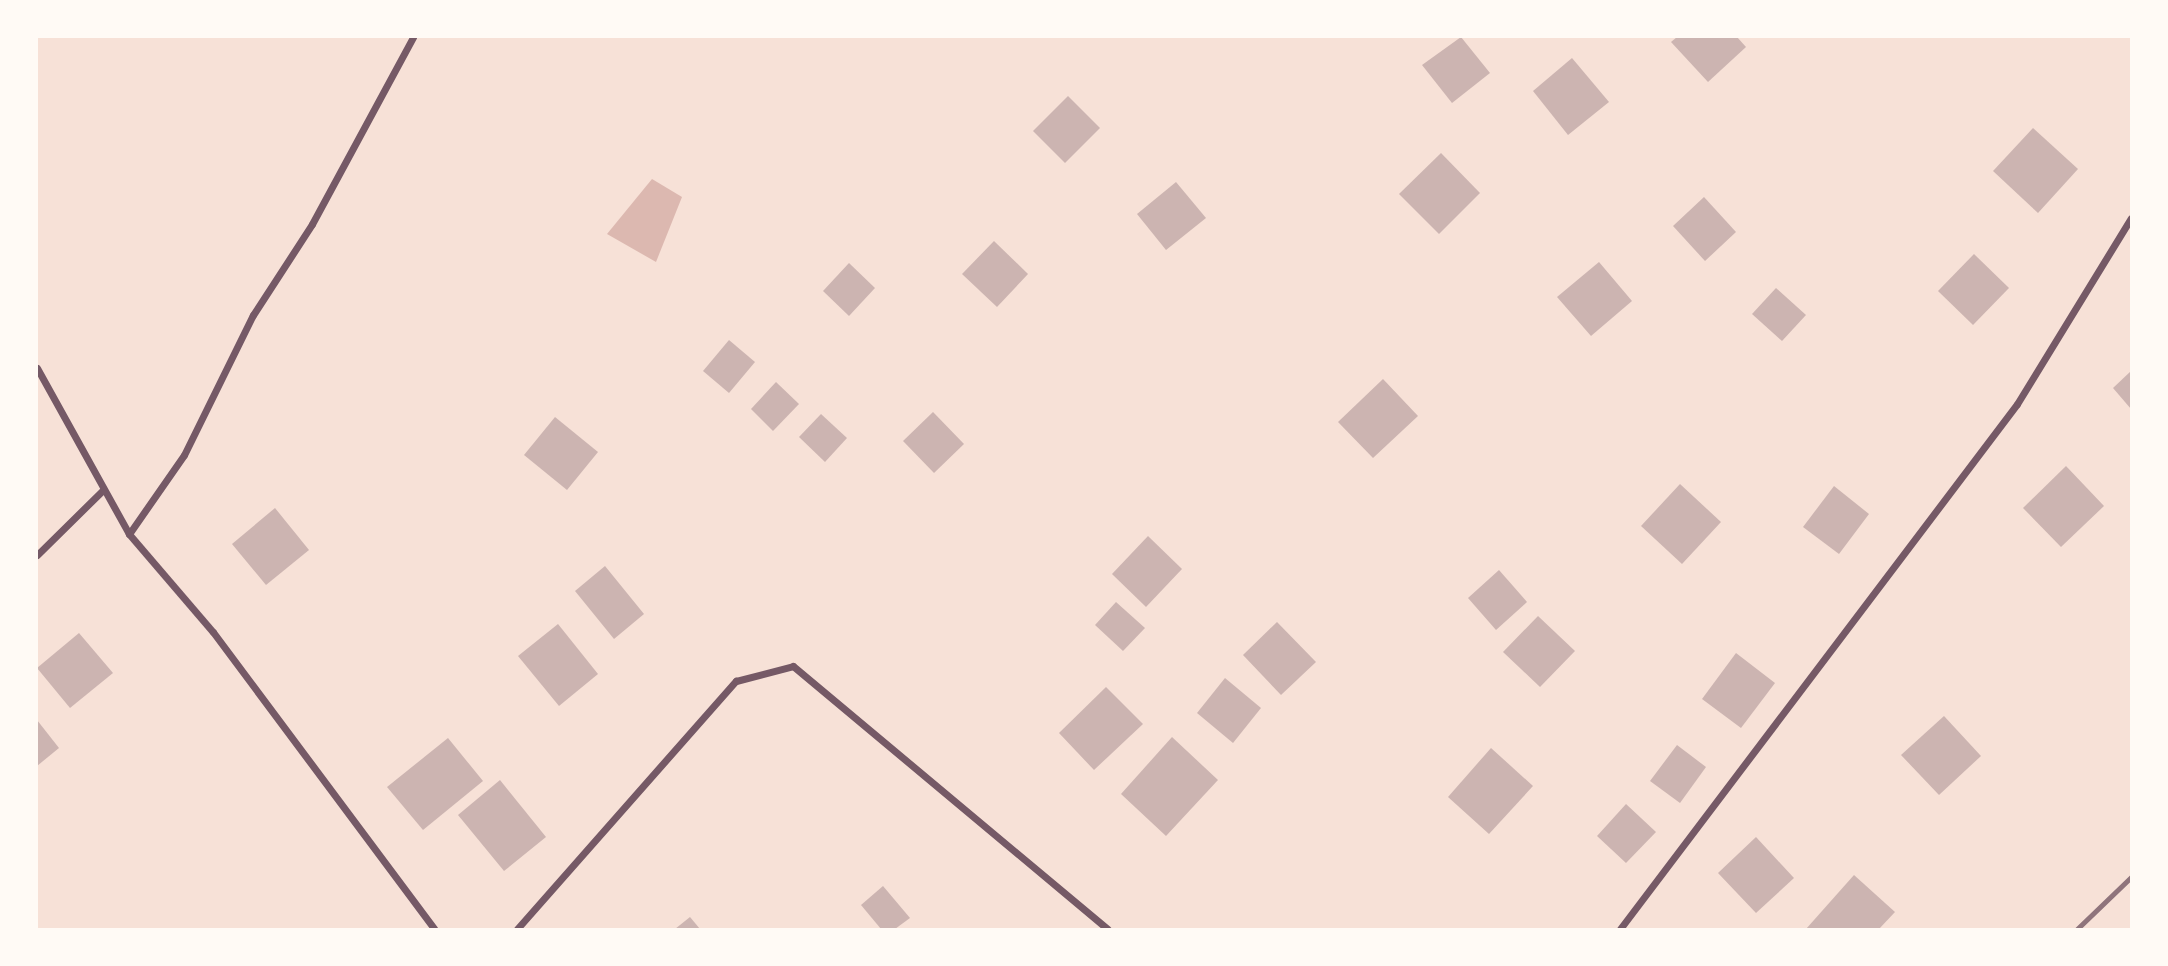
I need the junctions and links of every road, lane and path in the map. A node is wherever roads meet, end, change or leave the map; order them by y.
1 (413, 37) edge
2 (2131, 218) edge
3 (37, 368) edge
4 (103, 491) junction
5 (129, 534) junction
6 (37, 555) edge
7 (434, 929) edge
8 (517, 929) edge
9 (1107, 929) edge
10 (1620, 929) edge

1 - 5 street
2 - 10 street
3 - 4 street
4 - 5 street
4 - 6 street
5 - 7 street
8 - 9 street

